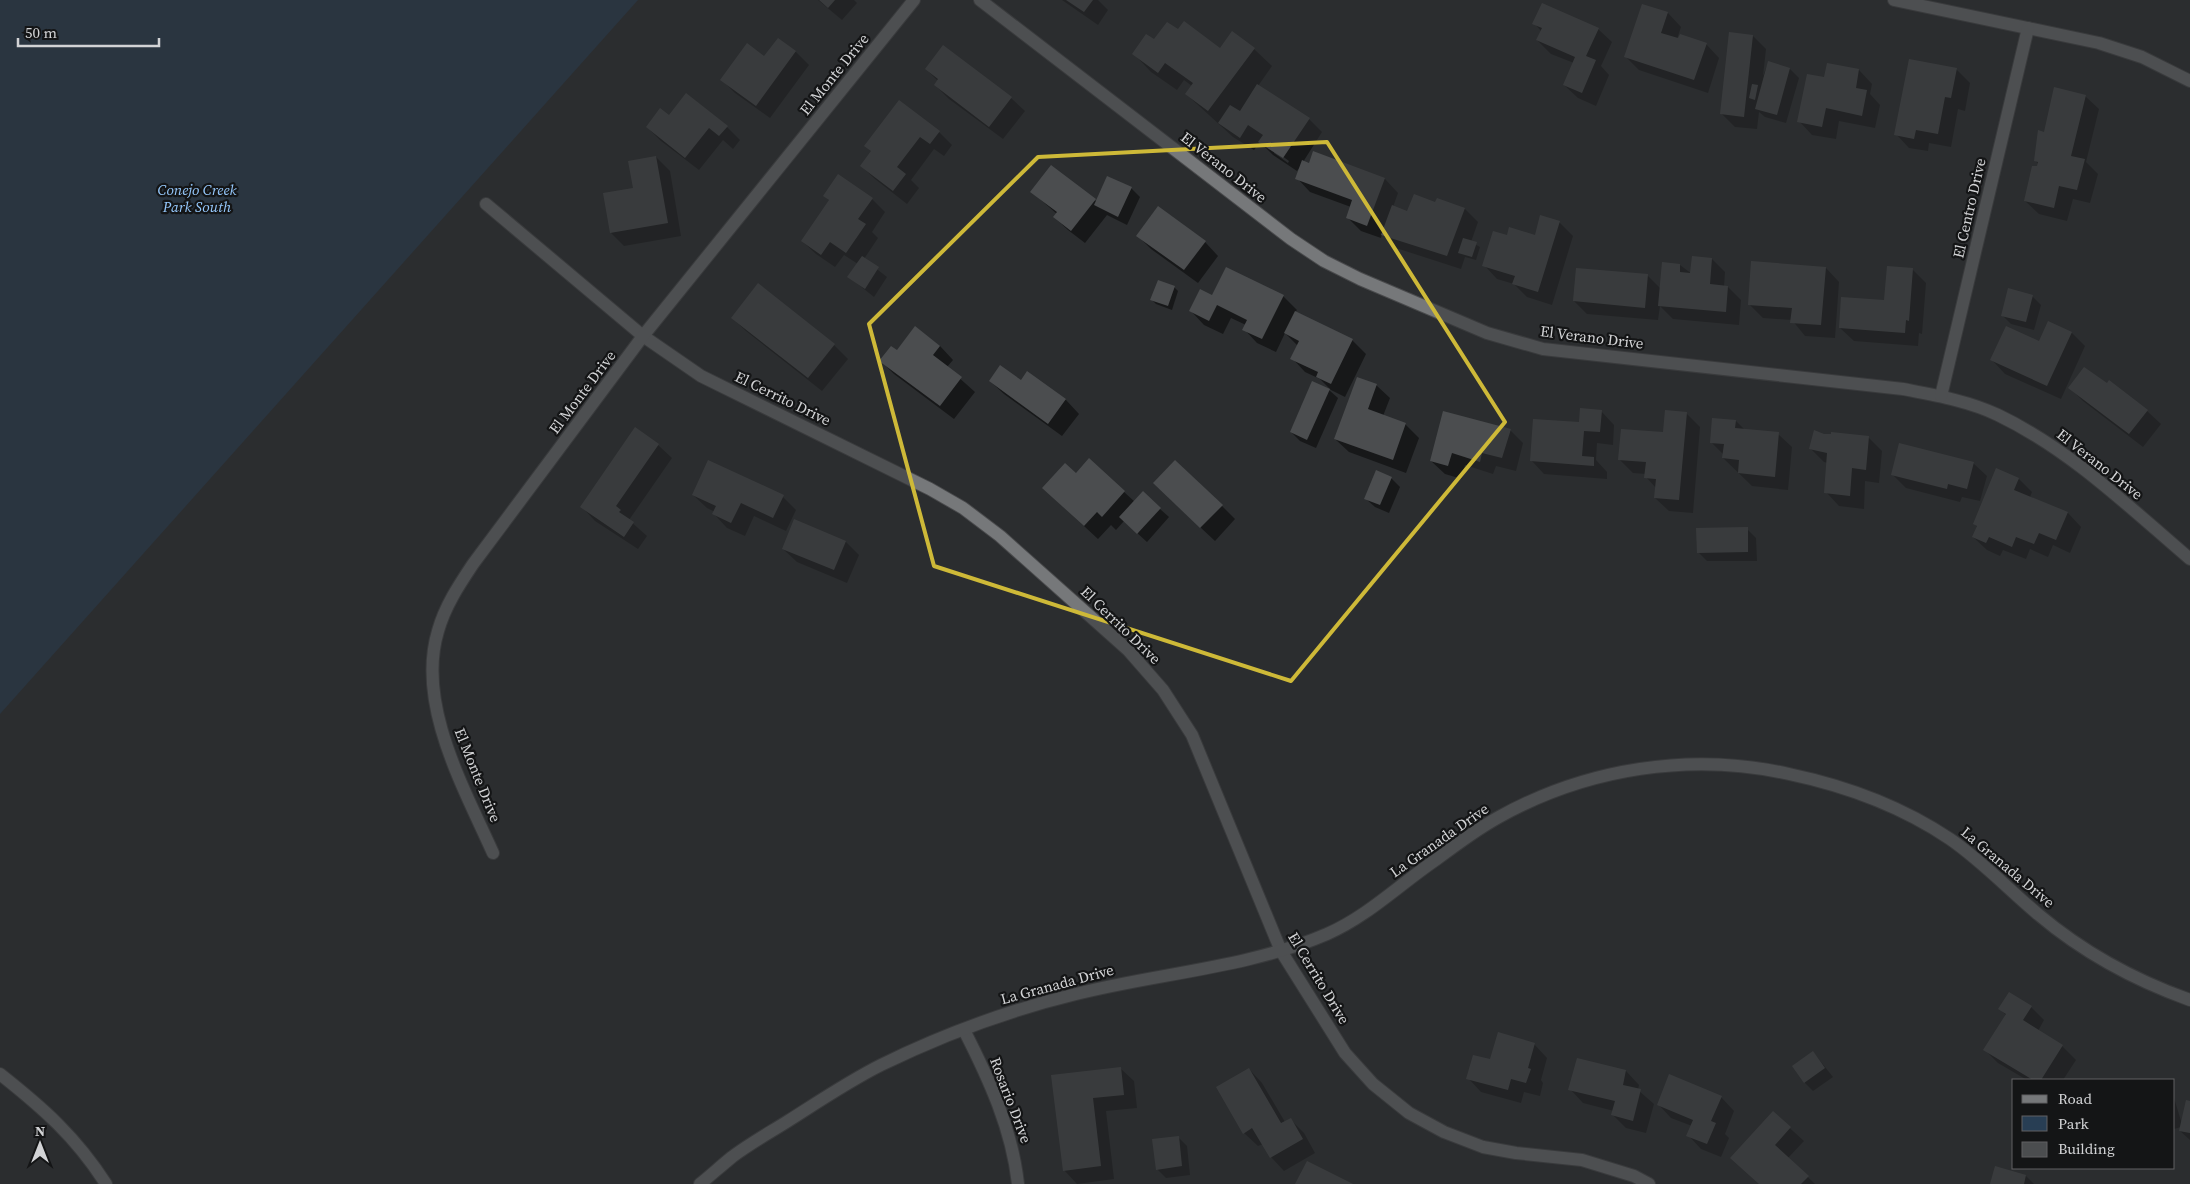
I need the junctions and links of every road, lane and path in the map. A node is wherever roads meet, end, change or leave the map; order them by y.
1 (914, 0) edge
2 (980, 0) edge
3 (1894, 0) edge
4 (2028, 28) junction
5 (2190, 81) edge
6 (486, 204) dead end
7 (644, 336) junction
8 (1941, 396) junction
9 (2190, 559) edge
10 (492, 853) dead end
11 (1281, 951) junction
12 (2190, 1000) edge
13 (964, 1030) junction
14 (0, 1074) edge
15 (106, 1184) edge
16 (700, 1184) edge
17 (1018, 1184) edge
18 (1649, 1184) edge

1 - 7 street, El Monte Drive
2 - 8 street, El Verano Drive
3 - 4 street
4 - 5 street
4 - 8 street, El Centro Drive
6 - 7 street, El Cerrito Drive
7 - 10 street, El Monte Drive
7 - 11 street, El Cerrito Drive
8 - 9 street, El Verano Drive
11 - 12 street, La Granada Drive
11 - 13 street, La Granada Drive
11 - 18 street, El Cerrito Drive
13 - 16 street, La Granada Drive
13 - 17 street, Rosario Drive
14 - 15 street

